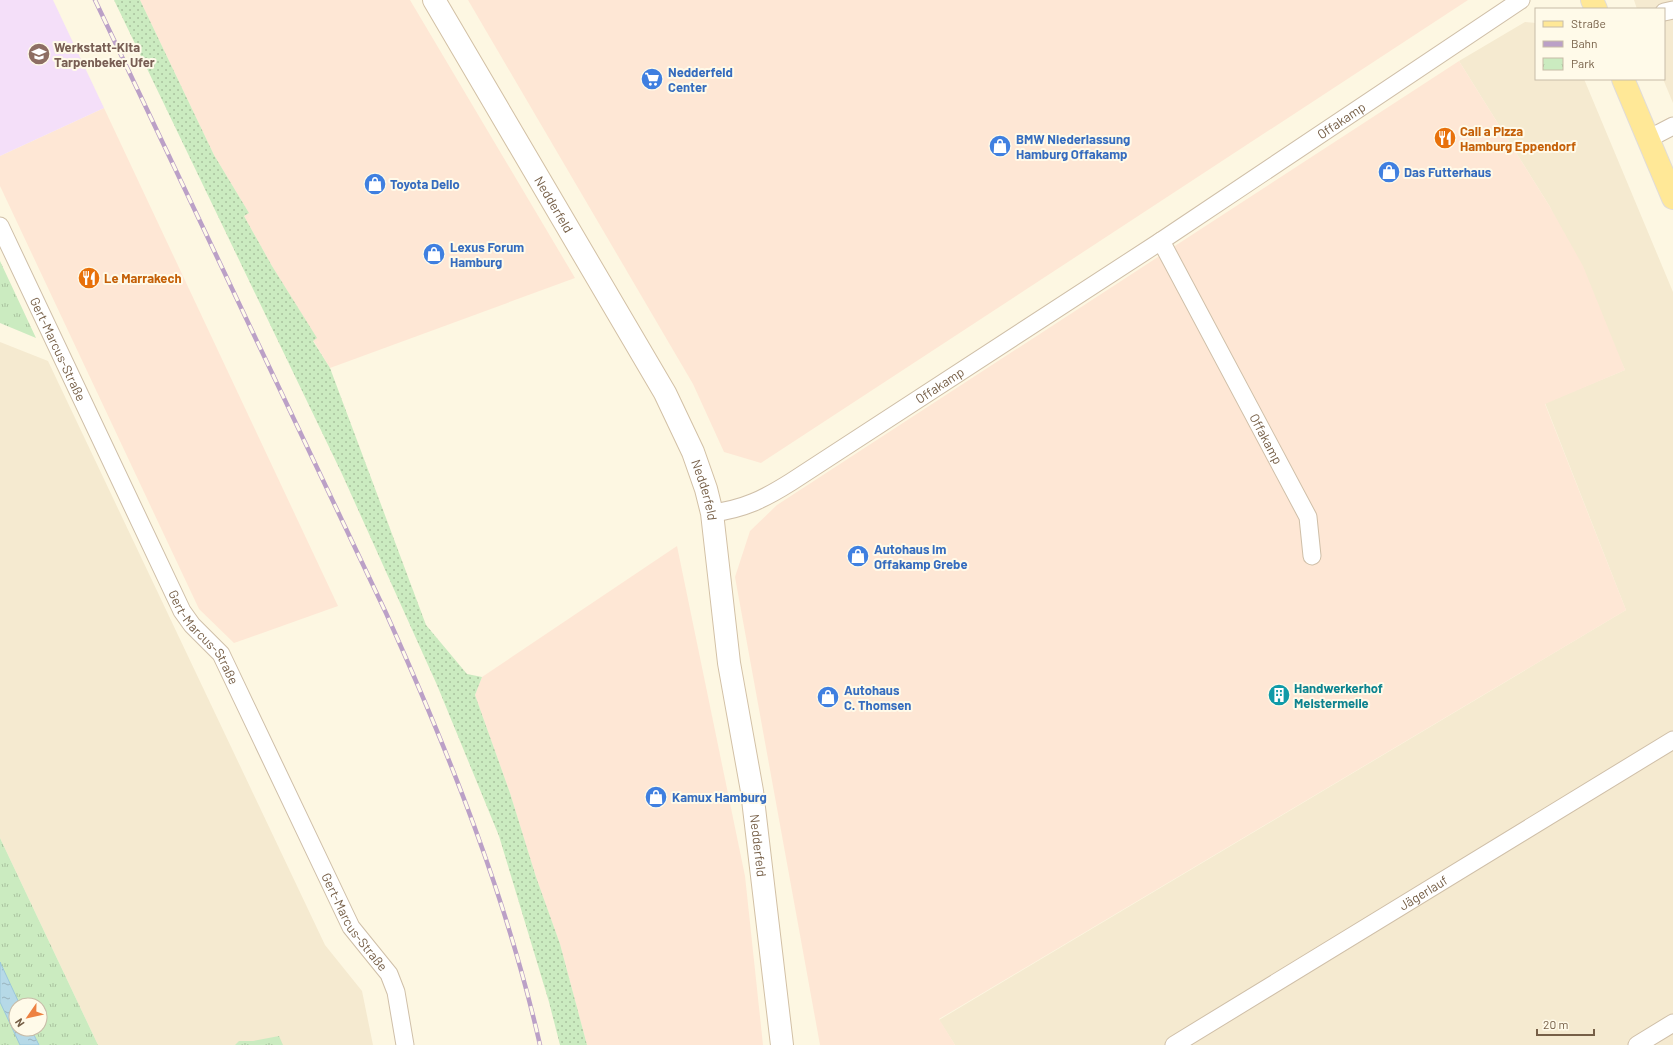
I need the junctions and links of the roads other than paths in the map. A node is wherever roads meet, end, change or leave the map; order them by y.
1 (434, 0) edge
2 (1521, 0) edge
3 (1623, 80) edge
4 (1673, 126) edge
5 (1648, 139) junction
6 (1673, 198) edge
7 (0, 226) edge
8 (1161, 241) junction
9 (712, 513) junction
10 (1312, 556) dead end
11 (1673, 740) edge
12 (1673, 1023) edge
13 (405, 1045) edge
14 (782, 1045) edge
15 (1174, 1045) edge
16 (1637, 1045) edge

1 - 9 main road, Nedderfeld
2 - 8 street, Offakamp
3 - 5 main road
4 - 5 street
5 - 6 main road
7 - 13 street, Gert-Marcus-Straße
8 - 9 street, Offakamp
8 - 10 street, Offakamp
9 - 14 main road, Nedderfeld
11 - 15 street, Jägerlauf
12 - 16 street

